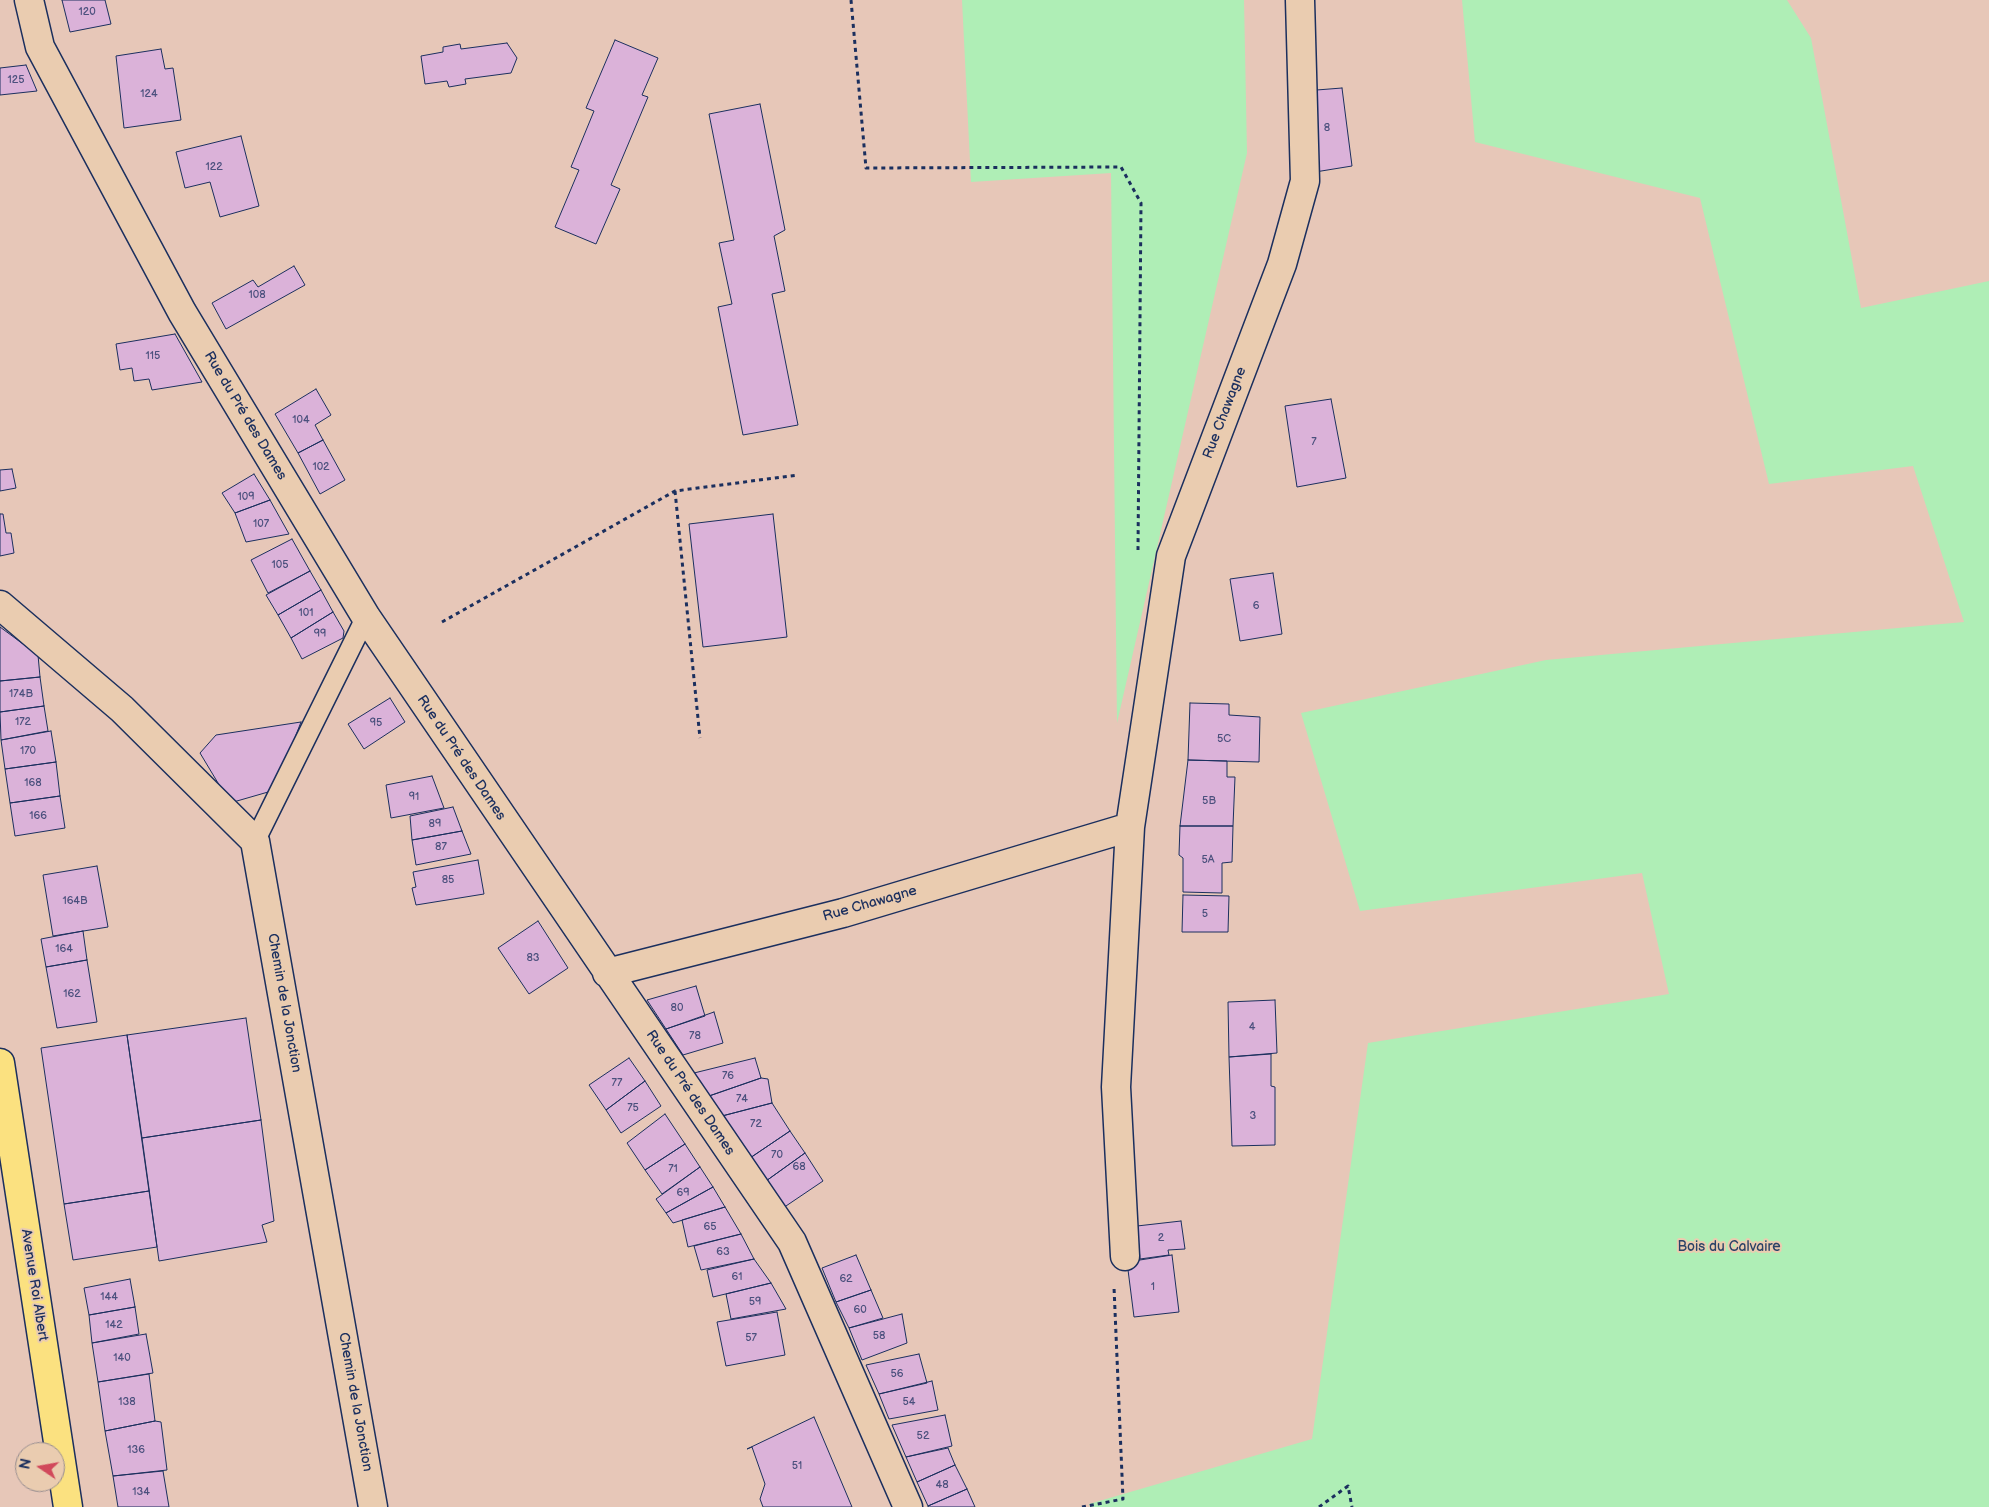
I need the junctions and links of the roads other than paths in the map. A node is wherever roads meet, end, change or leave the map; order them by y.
1 (29, 0) edge
2 (1300, 0) edge
3 (0, 605) edge
4 (366, 617) junction
5 (1130, 827) junction
6 (255, 841) junction
7 (607, 973) junction
8 (0, 1063) edge
9 (1125, 1256) dead end
10 (68, 1507) edge
11 (373, 1507) edge
12 (908, 1507) edge

1 - 4 street, Rue du Pré des Dames
2 - 5 street, Rue Chawagne
3 - 6 street
4 - 6 lane
4 - 7 street, Rue du Pré des Dames
5 - 7 street, Rue Chawagne
5 - 9 street, Rue Chawagne
6 - 11 street, Chemin de la Jonction
7 - 12 street, Rue du Pré des Dames
8 - 10 main road, Avenue Roi Albert

